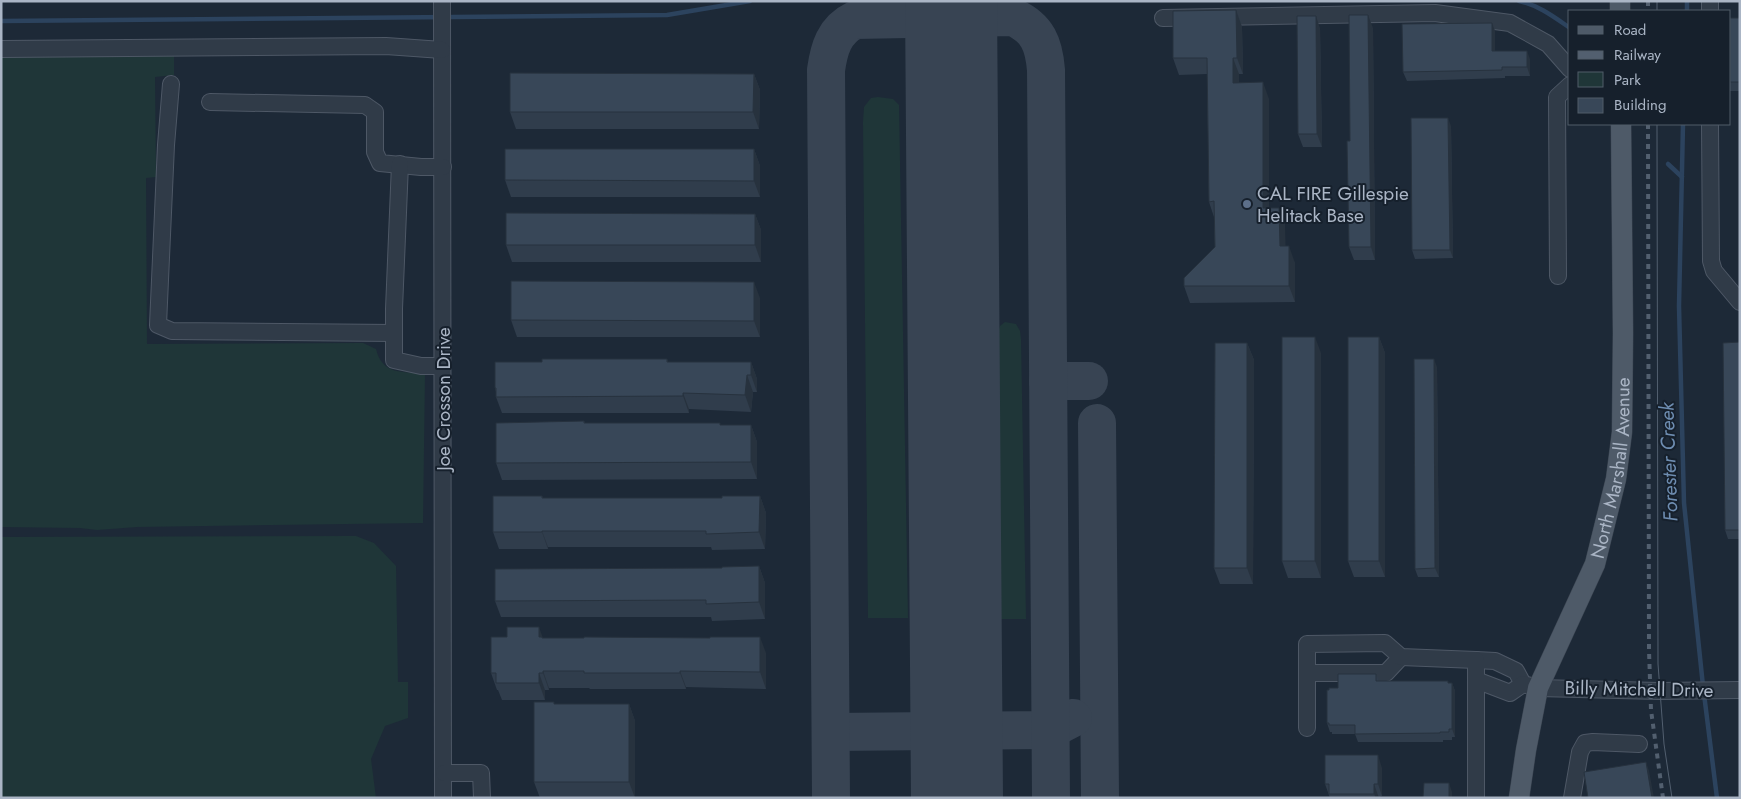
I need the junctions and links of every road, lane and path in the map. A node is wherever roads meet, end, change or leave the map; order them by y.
1 (442, 4) edge
2 (1164, 18) dead end
3 (442, 45) junction
4 (1, 49) edge
5 (1568, 67) edge
6 (171, 84) dead end
7 (1568, 88) edge
8 (210, 102) dead end
9 (1621, 125) edge
10 (1710, 125) edge
11 (400, 164) junction
12 (443, 167) junction
13 (1558, 276) dead end
14 (1740, 302) edge
15 (394, 333) junction
16 (443, 366) junction
17 (1401, 657) junction
18 (1476, 660) junction
19 (1307, 673) junction
20 (1476, 680) junction
21 (1530, 686) junction
22 (1739, 690) edge
23 (1307, 728) dead end
24 (1639, 744) dead end
25 (444, 773) junction
26 (444, 798) edge
27 (482, 798) edge
28 (1476, 798) edge
29 (1519, 798) edge
30 (1572, 798) edge

1 - 3 street, Joe Crosson Drive
2 - 5 street
3 - 4 street
3 - 12 street, Joe Crosson Drive
6 - 15 street
7 - 13 street
8 - 11 street
9 - 21 main road, North Marshall Avenue
10 - 14 street
11 - 12 street
11 - 15 street
12 - 16 street, Joe Crosson Drive
15 - 16 street
16 - 25 street, Joe Crosson Drive
17 - 18 street
17 - 19 street
17 - 19 street
18 - 20 street
18 - 21 street
19 - 23 street
20 - 21 street, Billy Mitchell Drive
20 - 28 street
21 - 22 street, Billy Mitchell Drive
21 - 29 main road, North Marshall Avenue
24 - 30 street
25 - 26 street, Joe Crosson Drive
25 - 27 street

